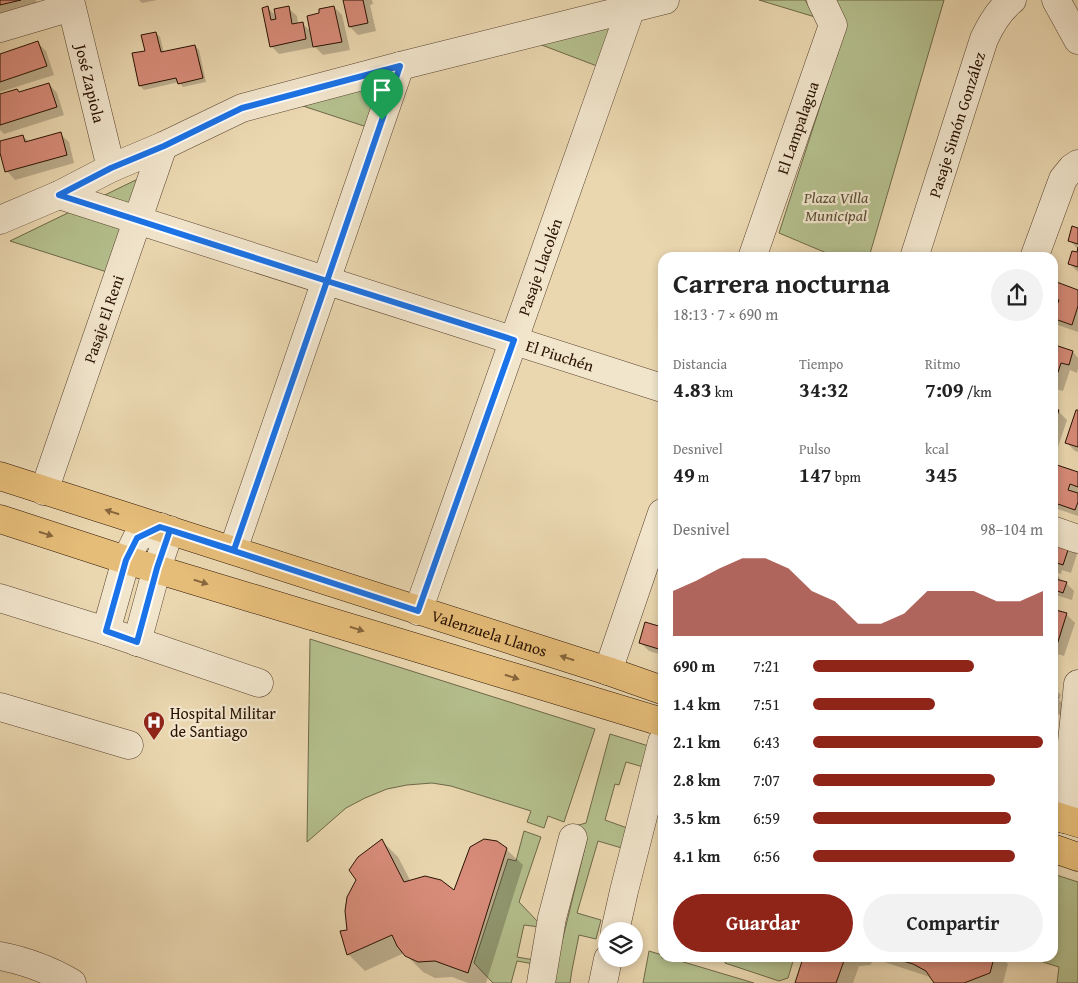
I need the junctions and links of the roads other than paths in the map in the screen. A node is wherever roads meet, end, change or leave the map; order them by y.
1 (665, 0) edge
2 (821, 0) edge
3 (1012, 0) edge
4 (1056, 0) edge
5 (71, 4) edge
6 (631, 8) junction
7 (0, 28) edge
8 (1078, 40) edge
9 (400, 66) junction
10 (164, 146) junction
11 (1078, 164) edge
12 (111, 168) junction
13 (59, 195) junction
14 (0, 220) edge
15 (137, 220) junction
16 (754, 252) edge
17 (916, 252) edge
18 (1036, 252) edge
19 (327, 281) junction
20 (514, 340) junction
21 (658, 387) edge
22 (0, 476) edge
23 (44, 491) junction
24 (0, 519) edge
25 (658, 525) edge
26 (165, 529) junction
27 (1058, 532) edge
28 (1078, 539) edge
29 (234, 550) junction
30 (126, 560) junction
31 (157, 568) junction
32 (0, 598) edge
33 (418, 611) junction
34 (106, 631) junction
35 (137, 642) junction
36 (608, 671) junction
37 (259, 683) dead end
38 (1078, 684) edge
39 (658, 689) edge
40 (0, 707) edge
41 (658, 721) edge
42 (129, 745) dead end
43 (658, 758) edge
44 (1065, 819) edge
45 (573, 838) dead end
46 (1058, 850) edge
47 (1078, 857) edge
48 (617, 922) edge
49 (0, 956) edge
50 (606, 967) edge
51 (72, 983) edge
52 (541, 983) edge
53 (603, 983) edge

1 - 6 street
2 - 16 street, El Lampalagua
3 - 17 street, Pasaje Simón González
4 - 8 street
5 - 7 street
5 - 12 street, José Zapiola
6 - 9 street
6 - 20 street, Pasaje Llacolén
9 - 10 street
9 - 19 street
10 - 12 street
10 - 15 street, Pasaje El Reni
11 - 18 street
12 - 13 street
13 - 14 street
13 - 15 street, El Piuchén
15 - 19 street, El Piuchén
15 - 23 street, Pasaje El Reni
19 - 20 street, El Piuchén
19 - 29 street
20 - 21 street, El Piuchén
20 - 33 street, Pasaje Llacolén
22 - 23 main road, Valenzuela Llanos
26 -> 23 main road, Valenzuela Llanos
24 -> 30 main road, Valenzuela Llanos
25 - 36 street
26 - 29 main road, Valenzuela Llanos
26 - 30 street
26 - 31 street
27 - 28 street
29 - 33 main road, Valenzuela Llanos
30 - 31 main road, Valenzuela Llanos
30 - 34 street
31 - 35 street
31 -> 41 main road, Valenzuela Llanos
32 - 34 street
36 -> 33 main road, Valenzuela Llanos
34 - 35 street
35 - 37 street
36 - 39 main road, Valenzuela Llanos
38 - 44 street
40 - 42 street
43 - 48 street
45 - 52 street
46 - 47 main road
49 - 51 street
50 - 53 street

